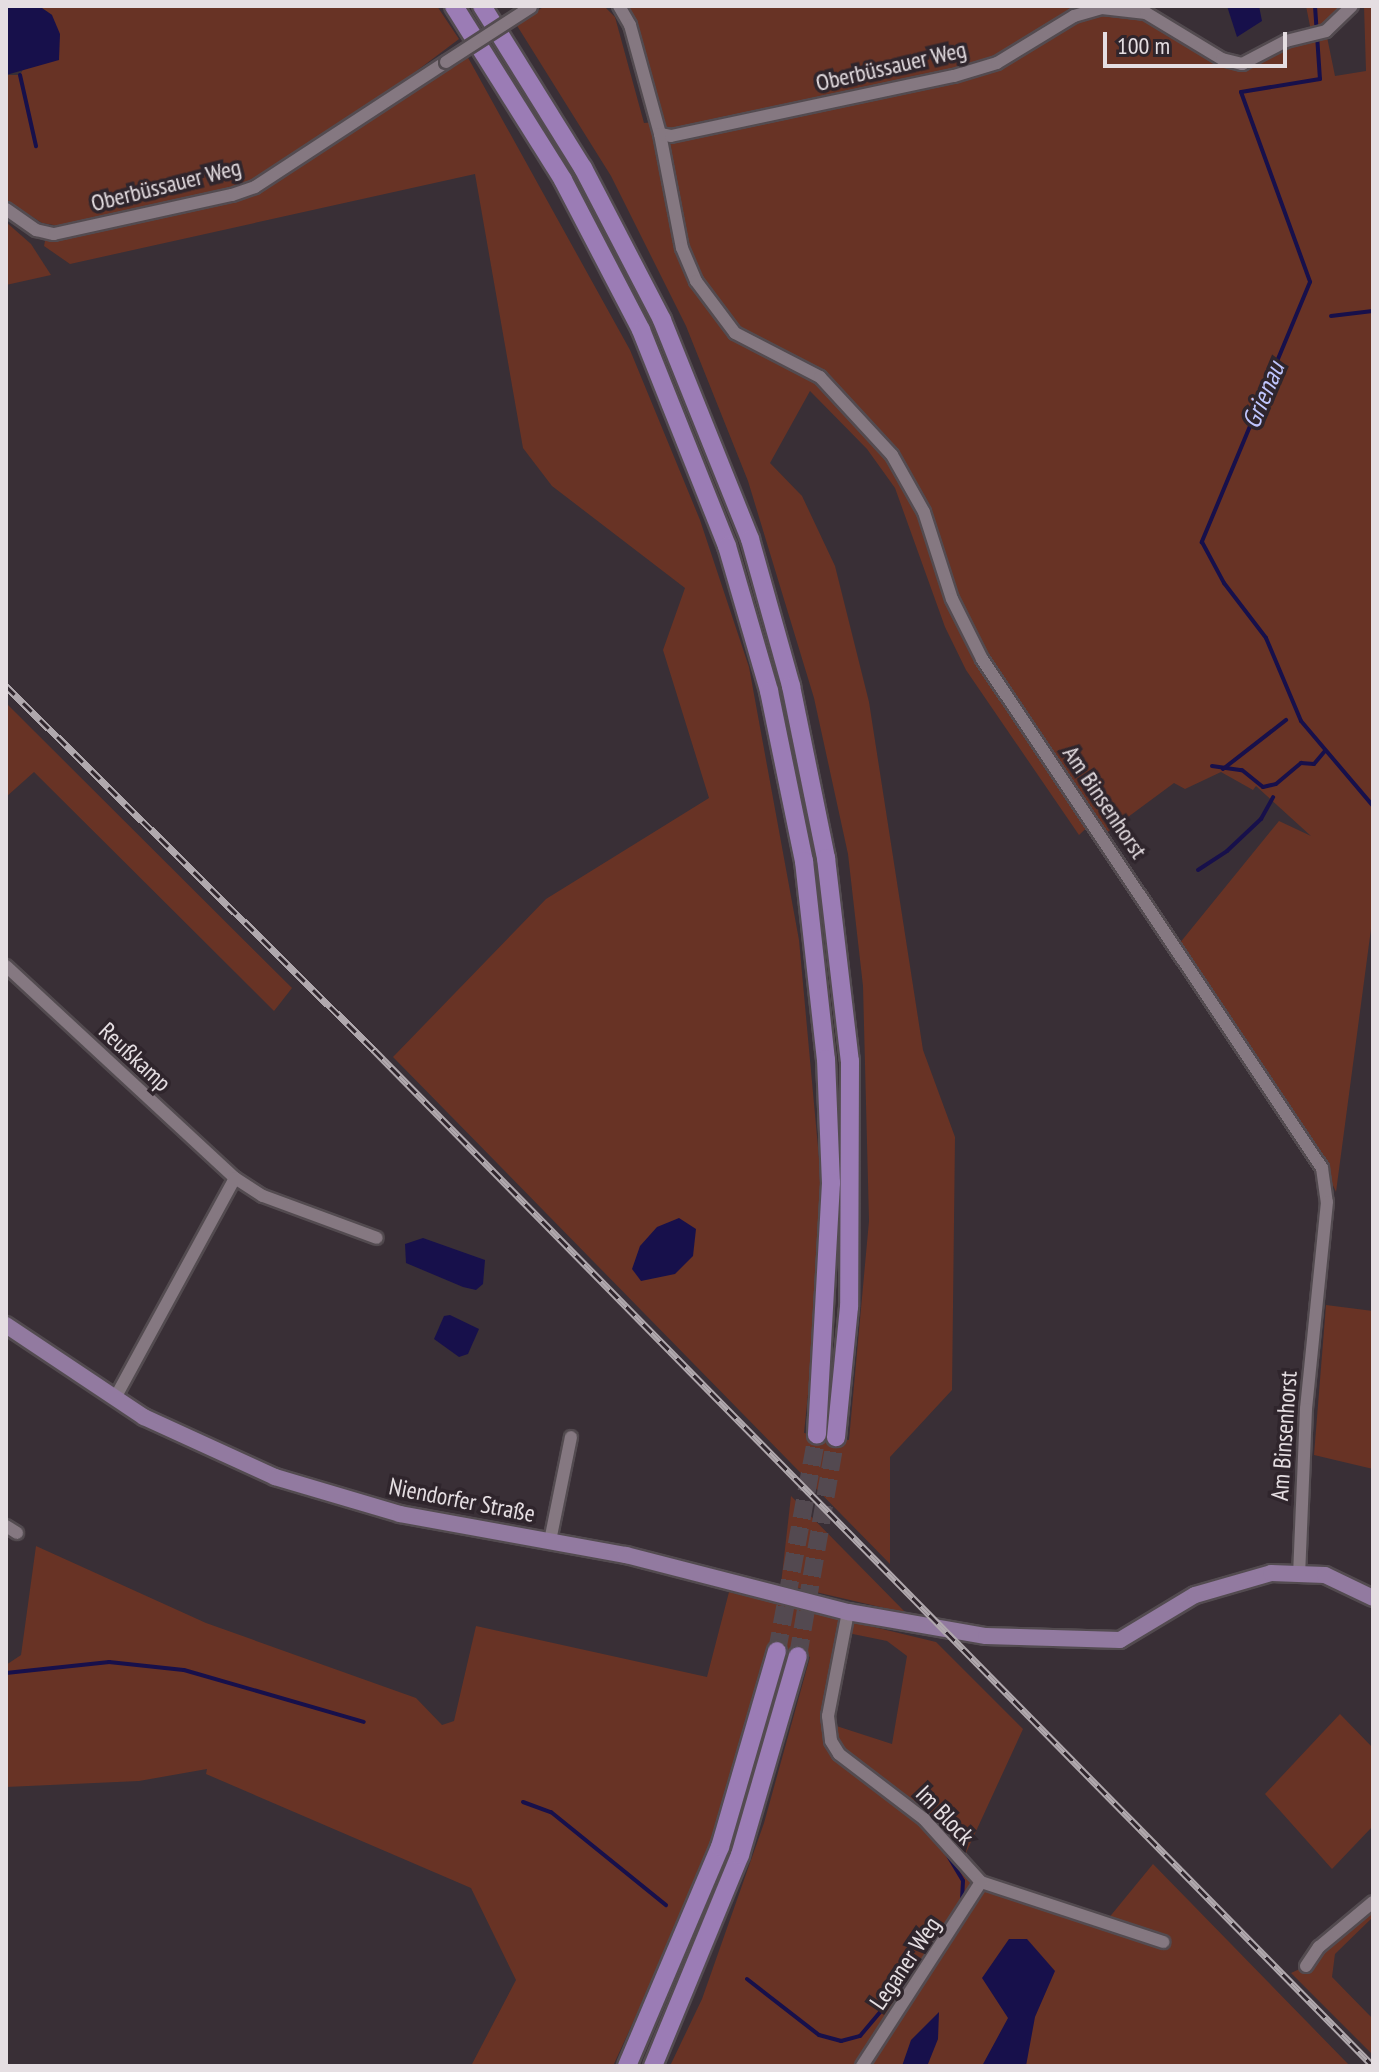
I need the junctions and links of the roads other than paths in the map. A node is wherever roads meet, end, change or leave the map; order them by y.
1 (454, 6) edge
2 (482, 6) edge
3 (531, 6) edge
4 (619, 6) edge
5 (1352, 6) edge
6 (660, 134) junction
7 (6, 209) edge
8 (6, 966) edge
9 (235, 1178) junction
10 (377, 1238) dead end
11 (6, 1325) edge
12 (115, 1398) junction
13 (817, 1435) tunnel mouth
14 (571, 1437) dead end
15 (836, 1437) tunnel mouth
16 (550, 1541) junction
17 (1299, 1573) junction
18 (1373, 1598) edge
19 (848, 1612) junction
20 (777, 1651) tunnel mouth
21 (798, 1656) tunnel mouth
22 (981, 1882) junction
23 (1373, 1902) edge
24 (1163, 1942) dead end
25 (1306, 1966) dead end
26 (627, 2066) edge
27 (653, 2066) edge
28 (862, 2066) edge

1 - 13 highway
2 - 15 highway
3 - 7 street, Oberbüssauer Weg, bridge
4 - 6 street
5 - 6 street, Oberbüssauer Weg
6 - 17 street, Am Binsenhorst
8 - 9 street, Reußkamp
9 - 10 street, Reußkamp
9 - 12 street
11 - 12 main road, Niendorfer Straße
12 - 16 main road, Niendorfer Straße
14 - 16 street
16 - 19 main road, Niendorfer Straße
17 - 18 main road, Niendorfer Straße
17 - 19 main road, Niendorfer Straße
19 - 22 street, Im Block
20 - 26 highway
21 - 27 highway
22 - 24 street, Im Block
22 - 28 street, Leganer Weg
23 - 25 street

